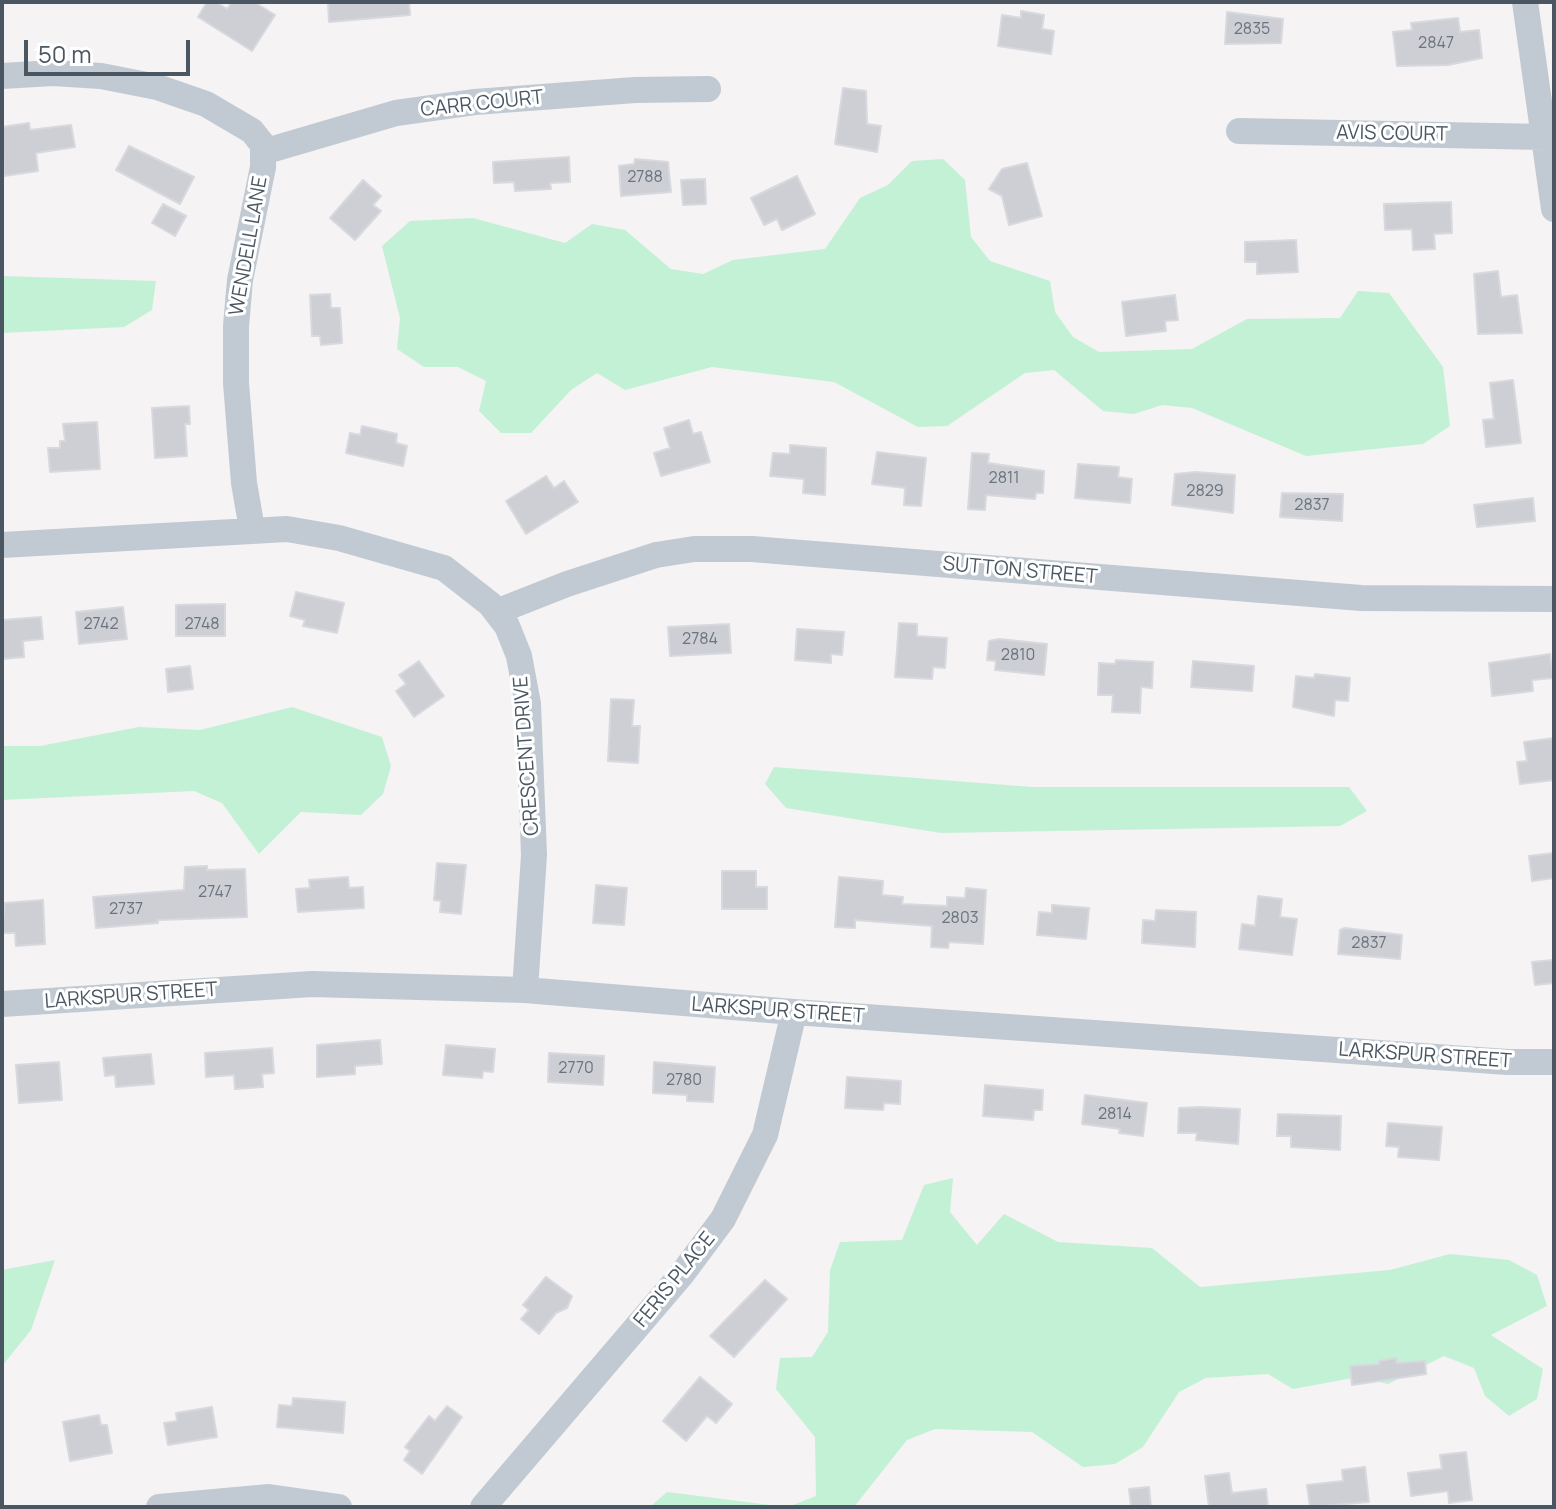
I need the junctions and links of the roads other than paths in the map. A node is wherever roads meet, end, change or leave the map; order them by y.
1 (1525, 2) edge
2 (2, 76) edge
3 (708, 89) dead end
4 (1239, 131) dead end
5 (1545, 137) junction
6 (263, 152) junction
7 (1554, 209) edge
8 (252, 529) junction
9 (2, 545) edge
10 (1554, 599) edge
11 (496, 612) junction
12 (525, 990) junction
13 (2, 1004) edge
14 (794, 1012) junction
15 (1554, 1062) edge
16 (159, 1507) edge
17 (339, 1507) edge
18 (483, 1507) edge

1 - 5 street
2 - 6 street, WENDELL LANE
3 - 6 street, CARR COURT
4 - 5 street, AVIS COURT
5 - 7 street
6 - 8 street, WENDELL LANE
8 - 9 street, CRESCENT DRIVE
8 - 11 street, CRESCENT DRIVE
10 - 11 street, SUTTON STREET
11 - 12 street, CRESCENT DRIVE
12 - 13 street, LARKSPUR STREET
12 - 14 street, LARKSPUR STREET
14 - 15 street, LARKSPUR STREET
14 - 18 street, FERIS PLACE
16 - 17 street

